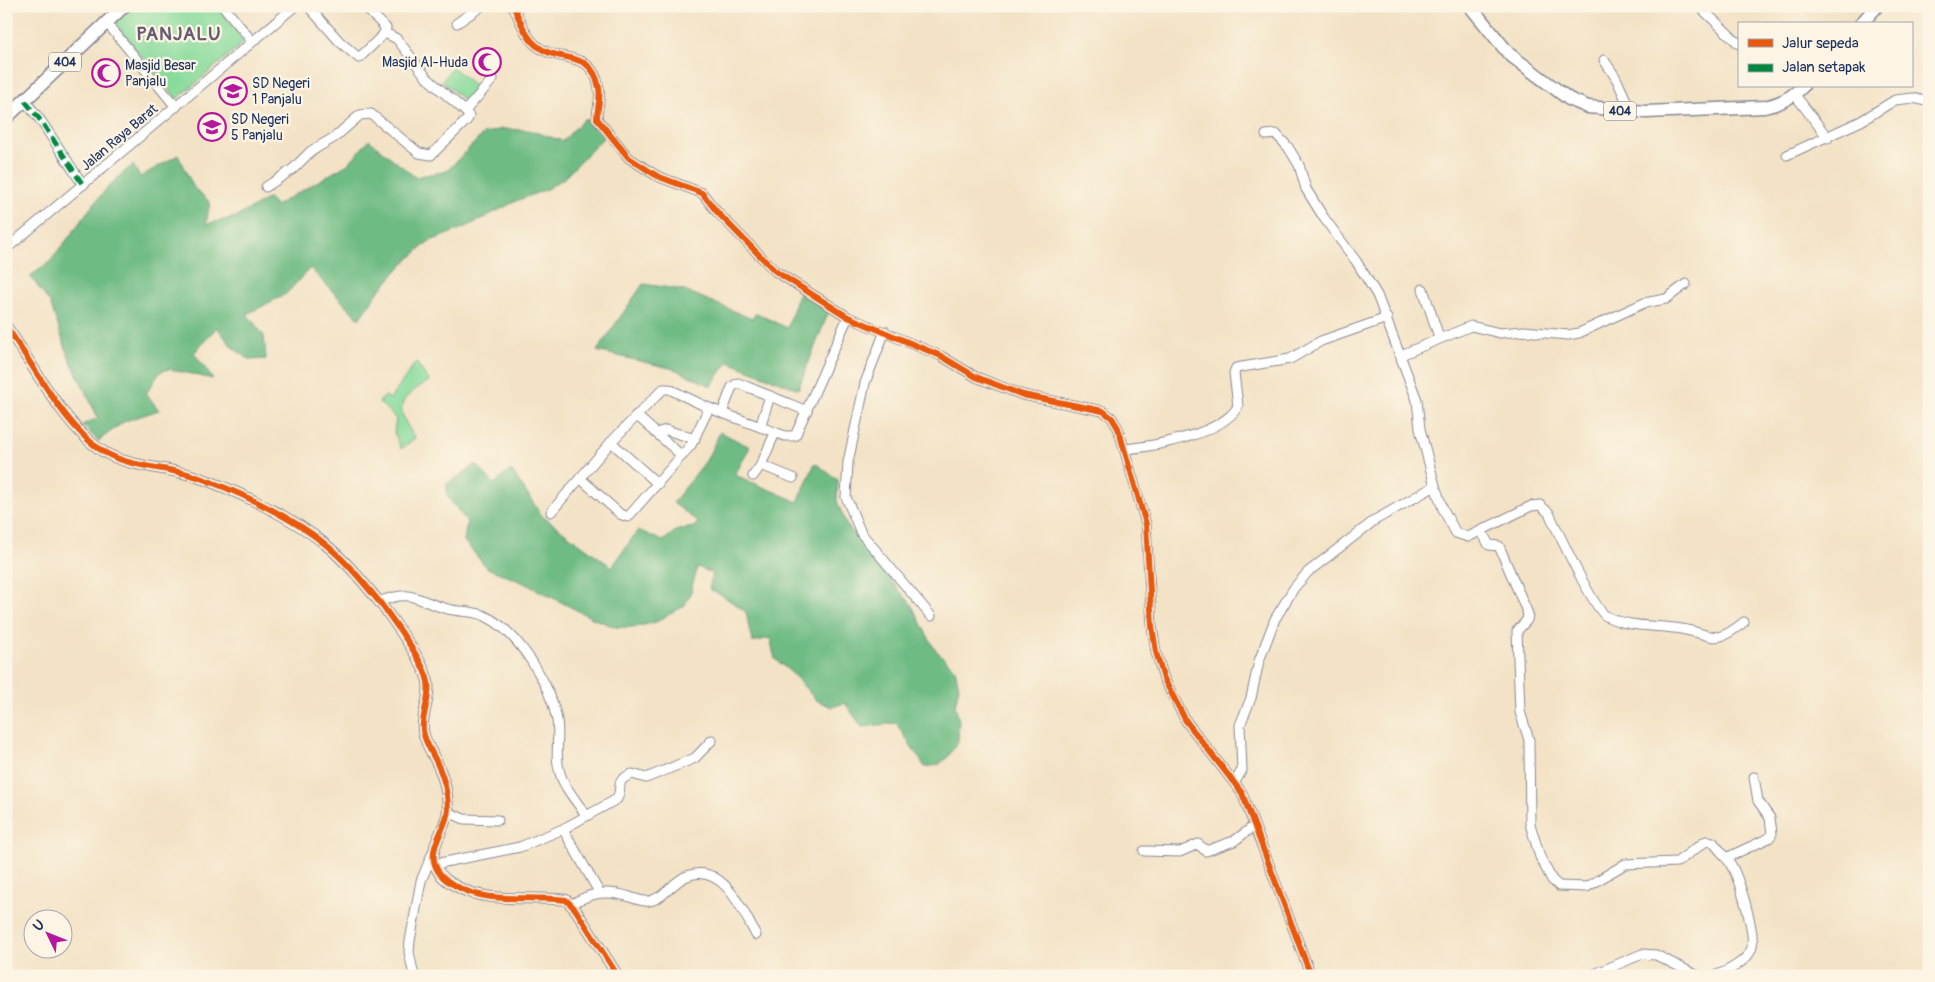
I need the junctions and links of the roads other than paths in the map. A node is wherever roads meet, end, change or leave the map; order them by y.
1 (124, 6) edge
2 (223, 6) edge
3 (295, 6) edge
4 (308, 6) edge
5 (482, 6) edge
6 (513, 6) edge
7 (1470, 6) edge
8 (1699, 6) edge
9 (1877, 6) edge
10 (365, 7) edge
11 (106, 22) junction
12 (1863, 22) edge
13 (457, 23) dead end
14 (383, 35) junction
15 (252, 41) junction
16 (1738, 43) edge
17 (1604, 60) dead end
18 (493, 79) dead end
19 (1797, 90) edge
20 (25, 101) junction
21 (1929, 102) edge
22 (176, 106) junction
23 (466, 110) junction
24 (1631, 111) junction
25 (6, 118) edge
26 (1266, 135) dead end
27 (1828, 138) junction
28 (1787, 155) dead end
29 (83, 185) junction
30 (266, 187) dead end
31 (6, 249) edge
32 (1686, 284) dead end
33 (1423, 289) dead end
34 (848, 317) junction
35 (1387, 318) junction
36 (6, 326) edge
37 (885, 331) junction
38 (1440, 337) junction
39 (1401, 355) junction
40 (770, 396) junction
41 (709, 408) junction
42 (807, 411) junction
43 (722, 413) junction
44 (636, 415) junction
45 (760, 427) junction
46 (775, 432) junction
47 (656, 433) junction
48 (695, 439) junction
49 (612, 442) junction
50 (1126, 449) junction
51 (682, 456) junction
52 (761, 465) junction
53 (753, 476) dead end
54 (580, 478) junction
55 (793, 478) dead end
56 (658, 484) junction
57 (1435, 486) junction
58 (551, 512) dead end
59 (1482, 532) junction
60 (381, 605) junction
61 (931, 616) dead end
62 (1744, 622) dead end
63 (712, 740) dead end
64 (1754, 777) dead end
65 (1235, 782) junction
66 (448, 812) junction
67 (586, 815) junction
68 (498, 820) dead end
69 (1254, 826) junction
70 (563, 829) junction
71 (1144, 851) dead end
72 (433, 852) junction
73 (1726, 858) junction
74 (435, 864) junction
75 (599, 892) junction
76 (572, 904) junction
77 (756, 935) dead end
78 (414, 976) edge
79 (618, 976) edge
80 (1311, 976) edge
81 (1590, 976) edge
82 (1698, 976) edge
83 (1713, 976) edge

1 - 11 main road, 404
2 - 15 street
3 - 15 street, Jalan Raya Barat
4 - 14 street
5 - 13 street
6 - 34 street
7 - 24 main road, 404
8 - 16 street
9 - 12 main road
10 - 14 street
11 - 20 main road, 404
11 - 22 street
14 - 23 street
15 - 22 street, Jalan Raya Barat
17 - 24 street
18 - 23 street
19 - 24 main road, 404
19 - 27 street
20 - 25 main road, 404
20 - 29 street
21 - 27 street
22 - 29 street, Jalan Raya Barat
23 - 30 street
26 - 35 street
27 - 28 street
29 - 31 street, Jalan Raya Barat
32 - 38 street
33 - 38 street
34 - 37 street
34 - 42 street
35 - 39 street
35 - 50 street
36 - 60 street
37 - 50 street
37 - 61 street
38 - 39 street
39 - 57 street
40 - 42 street
40 - 43 street
40 - 45 street
41 - 43 street
41 - 44 street
41 - 48 street
42 - 46 street
43 - 45 street
44 - 47 street
44 - 49 street
45 - 46 street
46 - 52 street
47 - 48 street
47 - 51 street
48 - 51 street
49 - 54 street
49 - 56 street
50 - 65 street
51 - 56 street
52 - 53 street
52 - 55 street
54 - 56 street
54 - 58 street
57 - 59 street
57 - 65 street
59 - 62 street
59 - 73 street
60 - 66 street
60 - 67 street
63 - 67 street
64 - 73 street
65 - 69 street
66 - 68 street
66 - 72 street
67 - 70 street
69 - 71 street
69 - 80 street
70 - 74 street
70 - 75 street
72 - 74 street
72 - 78 street
73 - 83 street
74 - 76 street
75 - 76 street
75 - 77 street
76 - 79 street
81 - 82 street

